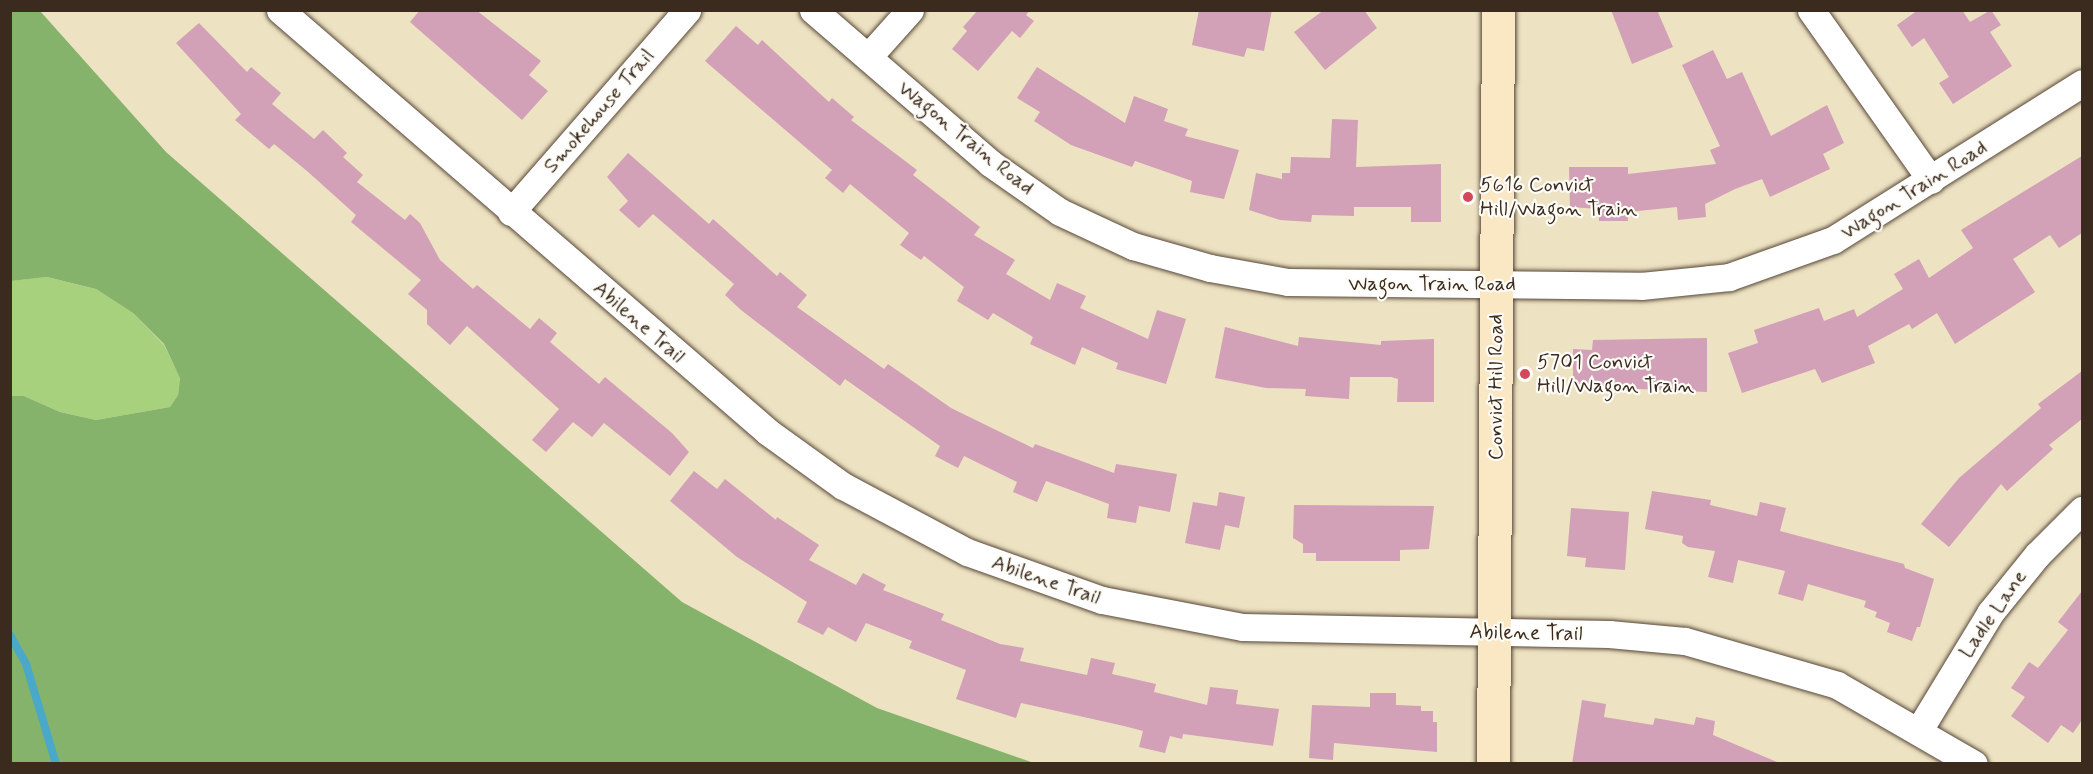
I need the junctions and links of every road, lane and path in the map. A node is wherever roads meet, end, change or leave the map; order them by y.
1 (280, 10) edge
2 (687, 10) edge
3 (813, 10) edge
4 (910, 10) edge
5 (1498, 10) edge
6 (1811, 10) edge
7 (868, 57) junction
8 (2082, 83) edge
9 (1931, 180) junction
10 (511, 212) junction
11 (1496, 283) junction
12 (2082, 510) edge
13 (1495, 633) junction
14 (1919, 730) junction
15 (1493, 764) edge
16 (1974, 764) edge

1 - 10 street, Abilene Trail
2 - 10 street, Smokehouse Trail
3 - 7 street, Wagon Train Road
4 - 7 street
5 - 11 street, Convict Hill Road
6 - 9 street
7 - 11 street, Wagon Train Road
8 - 9 street, Wagon Train Road
9 - 11 street, Wagon Train Road
10 - 13 street, Abilene Trail
11 - 13 street, Convict Hill Road
12 - 14 street, Ladle Lane
13 - 14 street, Abilene Trail
13 - 15 street, Convict Hill Road
14 - 16 street, Abilene Trail

